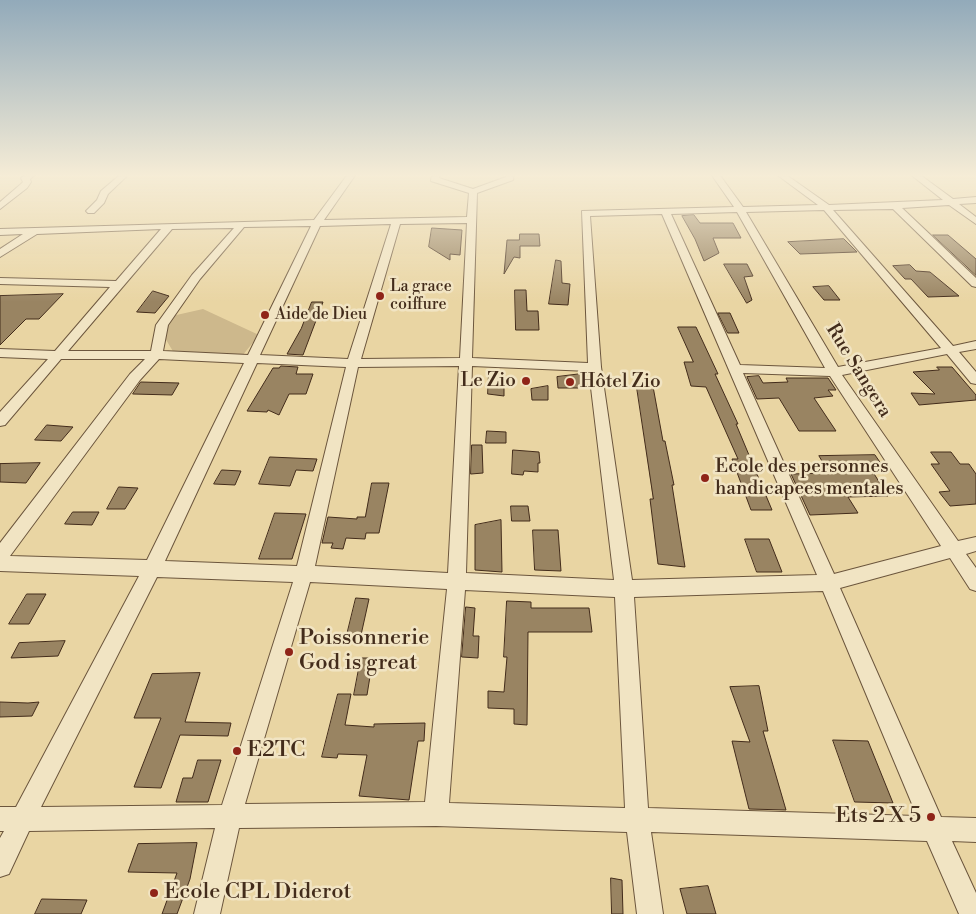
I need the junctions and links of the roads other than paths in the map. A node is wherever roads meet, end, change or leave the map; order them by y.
1 (322, 217) edge
2 (471, 217) edge
3 (585, 217) edge
4 (668, 217) edge
5 (744, 217) edge
6 (834, 217) edge
7 (906, 217) edge
8 (471, 220) junction
9 (396, 222) junction
10 (317, 223) junction
11 (241, 225) junction
12 (169, 226) junction
13 (34, 231) junction
14 (0, 232) edge
15 (0, 254) edge
16 (0, 281) edge
17 (118, 284) junction
18 (976, 284) edge
19 (976, 344) edge
20 (950, 350) junction
21 (0, 353) edge
22 (59, 355) junction
23 (156, 355) junction
24 (253, 360) junction
25 (353, 362) junction
26 (467, 362) junction
27 (595, 367) junction
28 (735, 369) junction
29 (834, 372) junction
30 (976, 380) edge
31 (0, 421) edge
32 (976, 544) edge
33 (953, 549) junction
34 (0, 556) edge
35 (0, 563) edge
36 (152, 569) junction
37 (304, 574) junction
38 (456, 581) junction
39 (830, 582) junction
40 (976, 583) edge
41 (624, 589) junction
42 (436, 814) junction
43 (230, 816) junction
44 (11, 819) edge
45 (637, 820) junction
46 (934, 829) junction
47 (976, 830) edge
48 (0, 865) edge
49 (207, 914) edge
50 (650, 914) edge
51 (972, 914) edge

1 - 10 street
2 - 8 street
3 - 27 street
4 - 28 street
5 - 29 street, Rue Sangera
6 - 20 street
7 - 18 street
8 - 9 street
8 - 26 street
9 - 10 street
9 - 25 street
10 - 11 street
10 - 24 street
11 - 12 street
11 - 23 street
12 - 13 street
12 - 17 street
13 - 14 street
13 - 15 street
16 - 17 street
17 - 22 street
19 - 20 street
20 - 29 street
20 - 30 street
21 - 22 street
22 - 23 street
22 - 31 street
23 - 24 street
23 - 34 street
24 - 25 street
24 - 36 street
25 - 26 street
25 - 37 street
26 - 27 street
26 - 38 street
27 - 41 street
28 - 29 street
28 - 39 street
29 - 33 street, Rue Sangera
32 - 33 street
33 - 39 street
33 - 40 street, Rue Sangera
35 - 36 street
36 - 37 street
36 - 44 street
37 - 38 street
37 - 43 street
38 - 41 street
38 - 42 street
39 - 41 street
39 - 46 street
41 - 45 street
42 - 43 street
42 - 45 street
43 - 44 street
43 - 49 street
44 - 48 street
45 - 46 street
45 - 50 street
46 - 47 street
46 - 51 street

